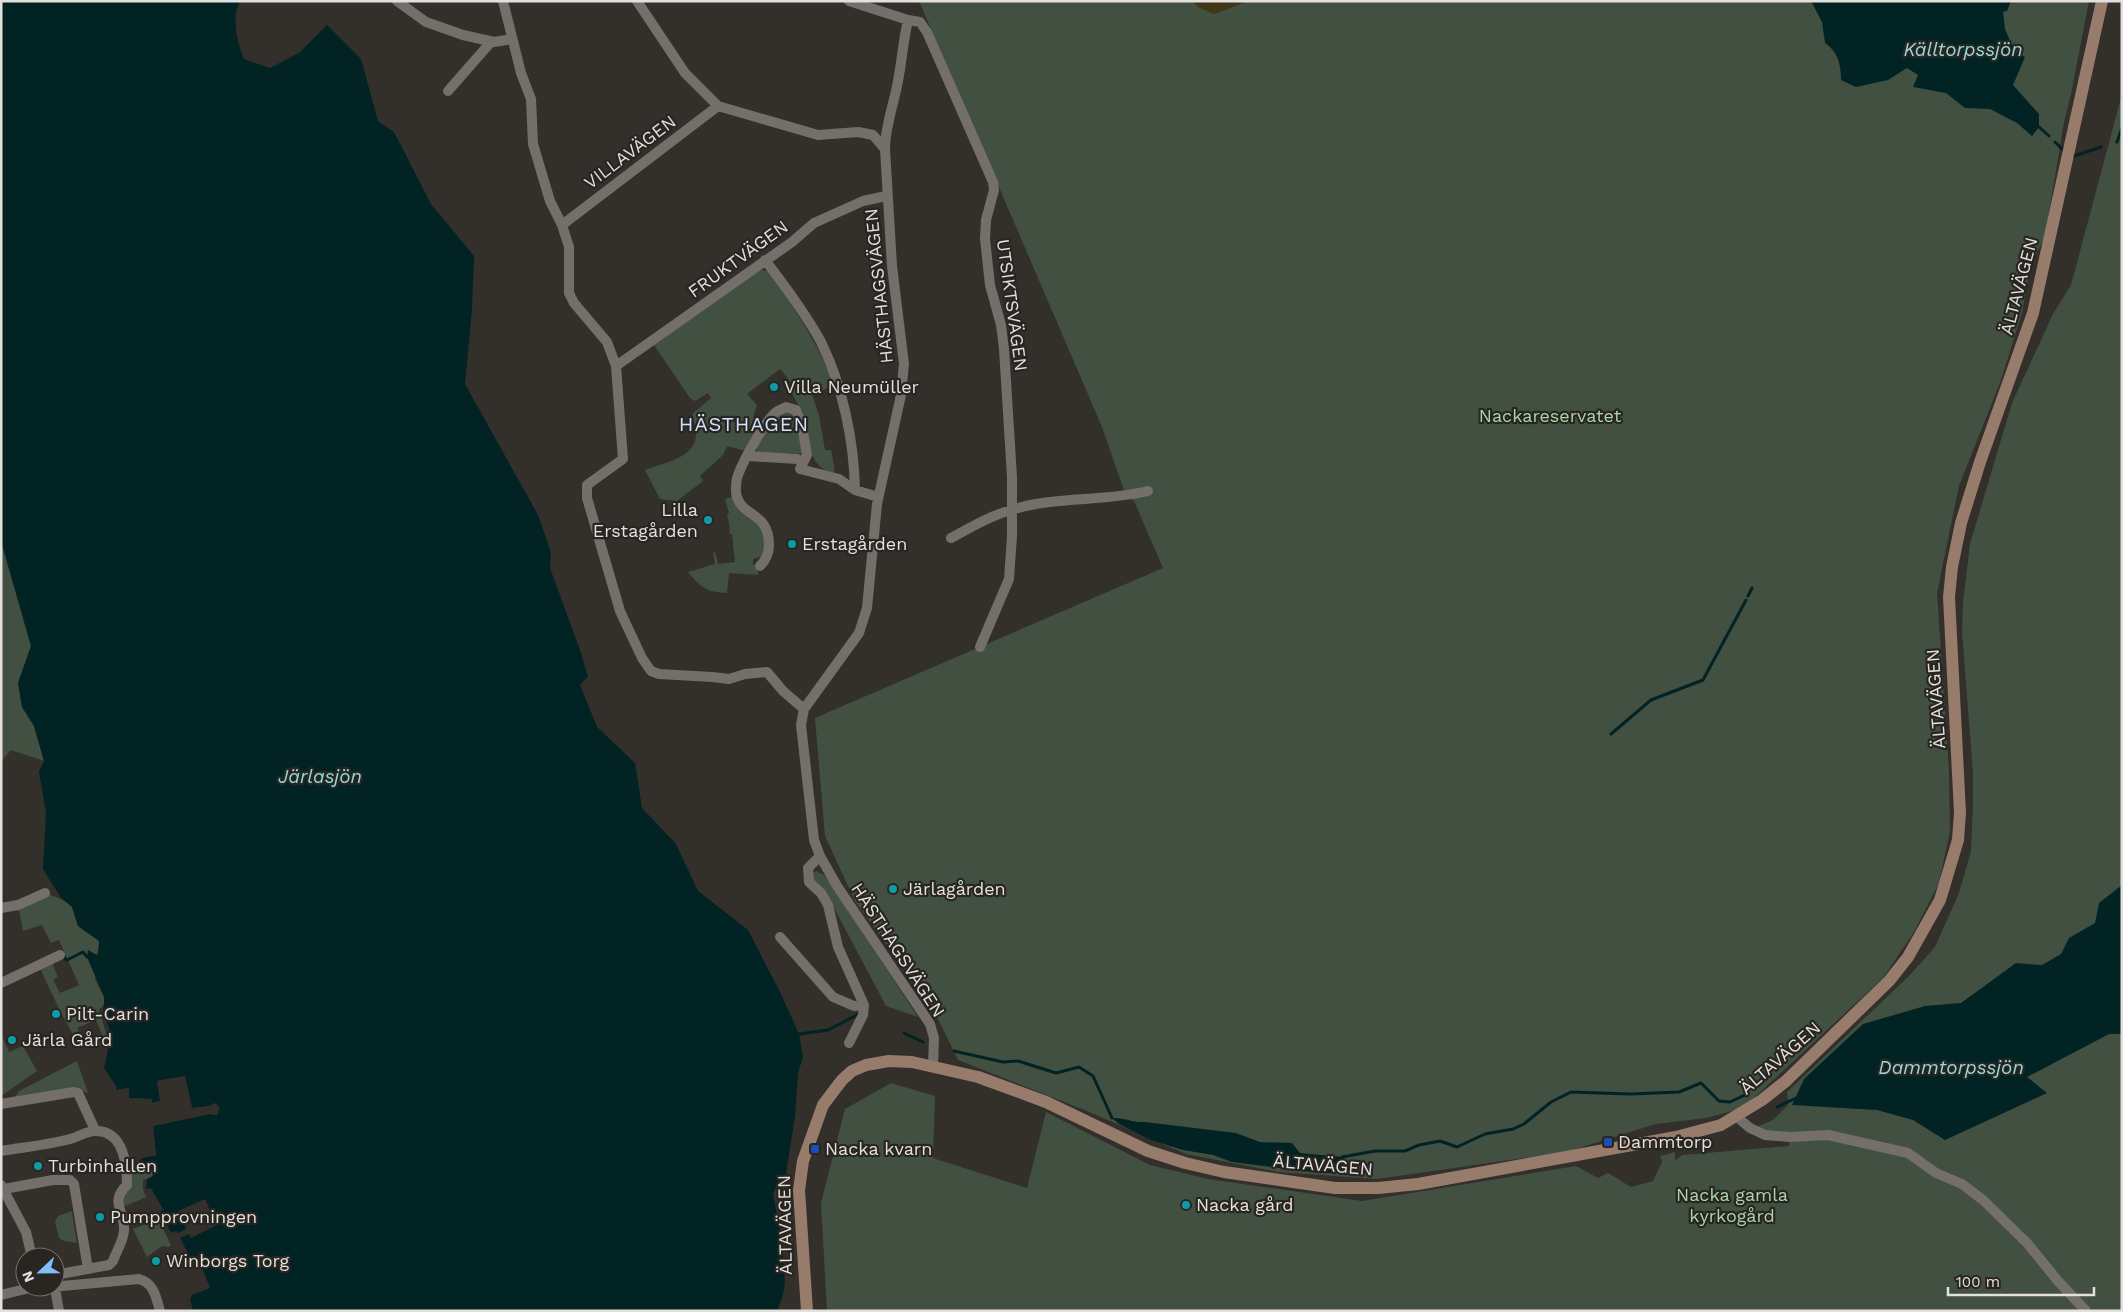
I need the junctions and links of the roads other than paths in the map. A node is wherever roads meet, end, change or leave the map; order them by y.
1 (397, 1) edge
2 (503, 1) edge
3 (637, 1) edge
4 (850, 1) edge
5 (2102, 1) edge
6 (908, 20) junction
7 (512, 39) junction
8 (491, 42) junction
9 (448, 92) dead end
10 (718, 106) junction
11 (885, 149) junction
12 (886, 196) junction
13 (562, 225) junction
14 (765, 260) junction
15 (616, 366) junction
16 (748, 456) junction
17 (802, 466) junction
18 (855, 490) junction
19 (1148, 491) dead end
20 (878, 497) junction
21 (1012, 510) junction
22 (951, 538) dead end
23 (760, 566) dead end
24 (980, 647) dead end
25 (804, 709) junction
26 (820, 856) junction
27 (45, 893) dead end
28 (1, 908) edge
29 (780, 937) dead end
30 (60, 955) dead end
31 (2, 982) edge
32 (864, 1005) junction
33 (849, 1043) dead end
34 (933, 1066) junction
35 (1, 1104) edge
36 (1737, 1117) junction
37 (95, 1130) junction
38 (1, 1151) edge
39 (2, 1187) edge
40 (30, 1247) edge
41 (88, 1269) junction
42 (65, 1273) edge
43 (65, 1286) edge
44 (15, 1292) edge
45 (1, 1295) edge
46 (56, 1297) edge
47 (59, 1311) edge
48 (160, 1311) edge
49 (807, 1311) edge
50 (2086, 1311) edge

1 - 8 street
2 - 7 street
3 - 10 street
4 - 6 street, UTSIKTSVÄGEN
5 - 36 main road, ÄLTAVÄGEN
6 - 11 street, HÄSTHAGSVÄGEN
6 - 21 street, UTSIKTSVÄGEN
7 - 8 street
7 - 13 street
8 - 9 street
10 - 11 street
10 - 13 street, VILLAVÄGEN
11 - 12 street, HÄSTHAGSVÄGEN
12 - 14 street, FRUKTVÄGEN
12 - 20 street, HÄSTHAGSVÄGEN
13 - 15 street
14 - 15 street, FRUKTVÄGEN
14 - 18 street
15 - 25 street
16 - 17 street
16 - 17 street
16 - 23 street
17 - 18 street
18 - 20 street
19 - 21 street
20 - 25 street, HÄSTHAGSVÄGEN
21 - 22 street
21 - 24 street, UTSIKTSVÄGEN
25 - 26 street, HÄSTHAGSVÄGEN
26 - 32 street, HÄSTHAGSVÄGEN
26 - 34 street, HÄSTHAGSVÄGEN
27 - 28 street
29 - 32 street
30 - 31 street
32 - 33 street
34 - 36 main road, ÄLTAVÄGEN
34 - 49 main road, ÄLTAVÄGEN
35 - 37 street
36 - 50 street
37 - 38 street
37 - 41 street
39 - 40 street
39 - 41 street
41 - 42 street
43 - 48 street
44 - 45 street
46 - 47 street

